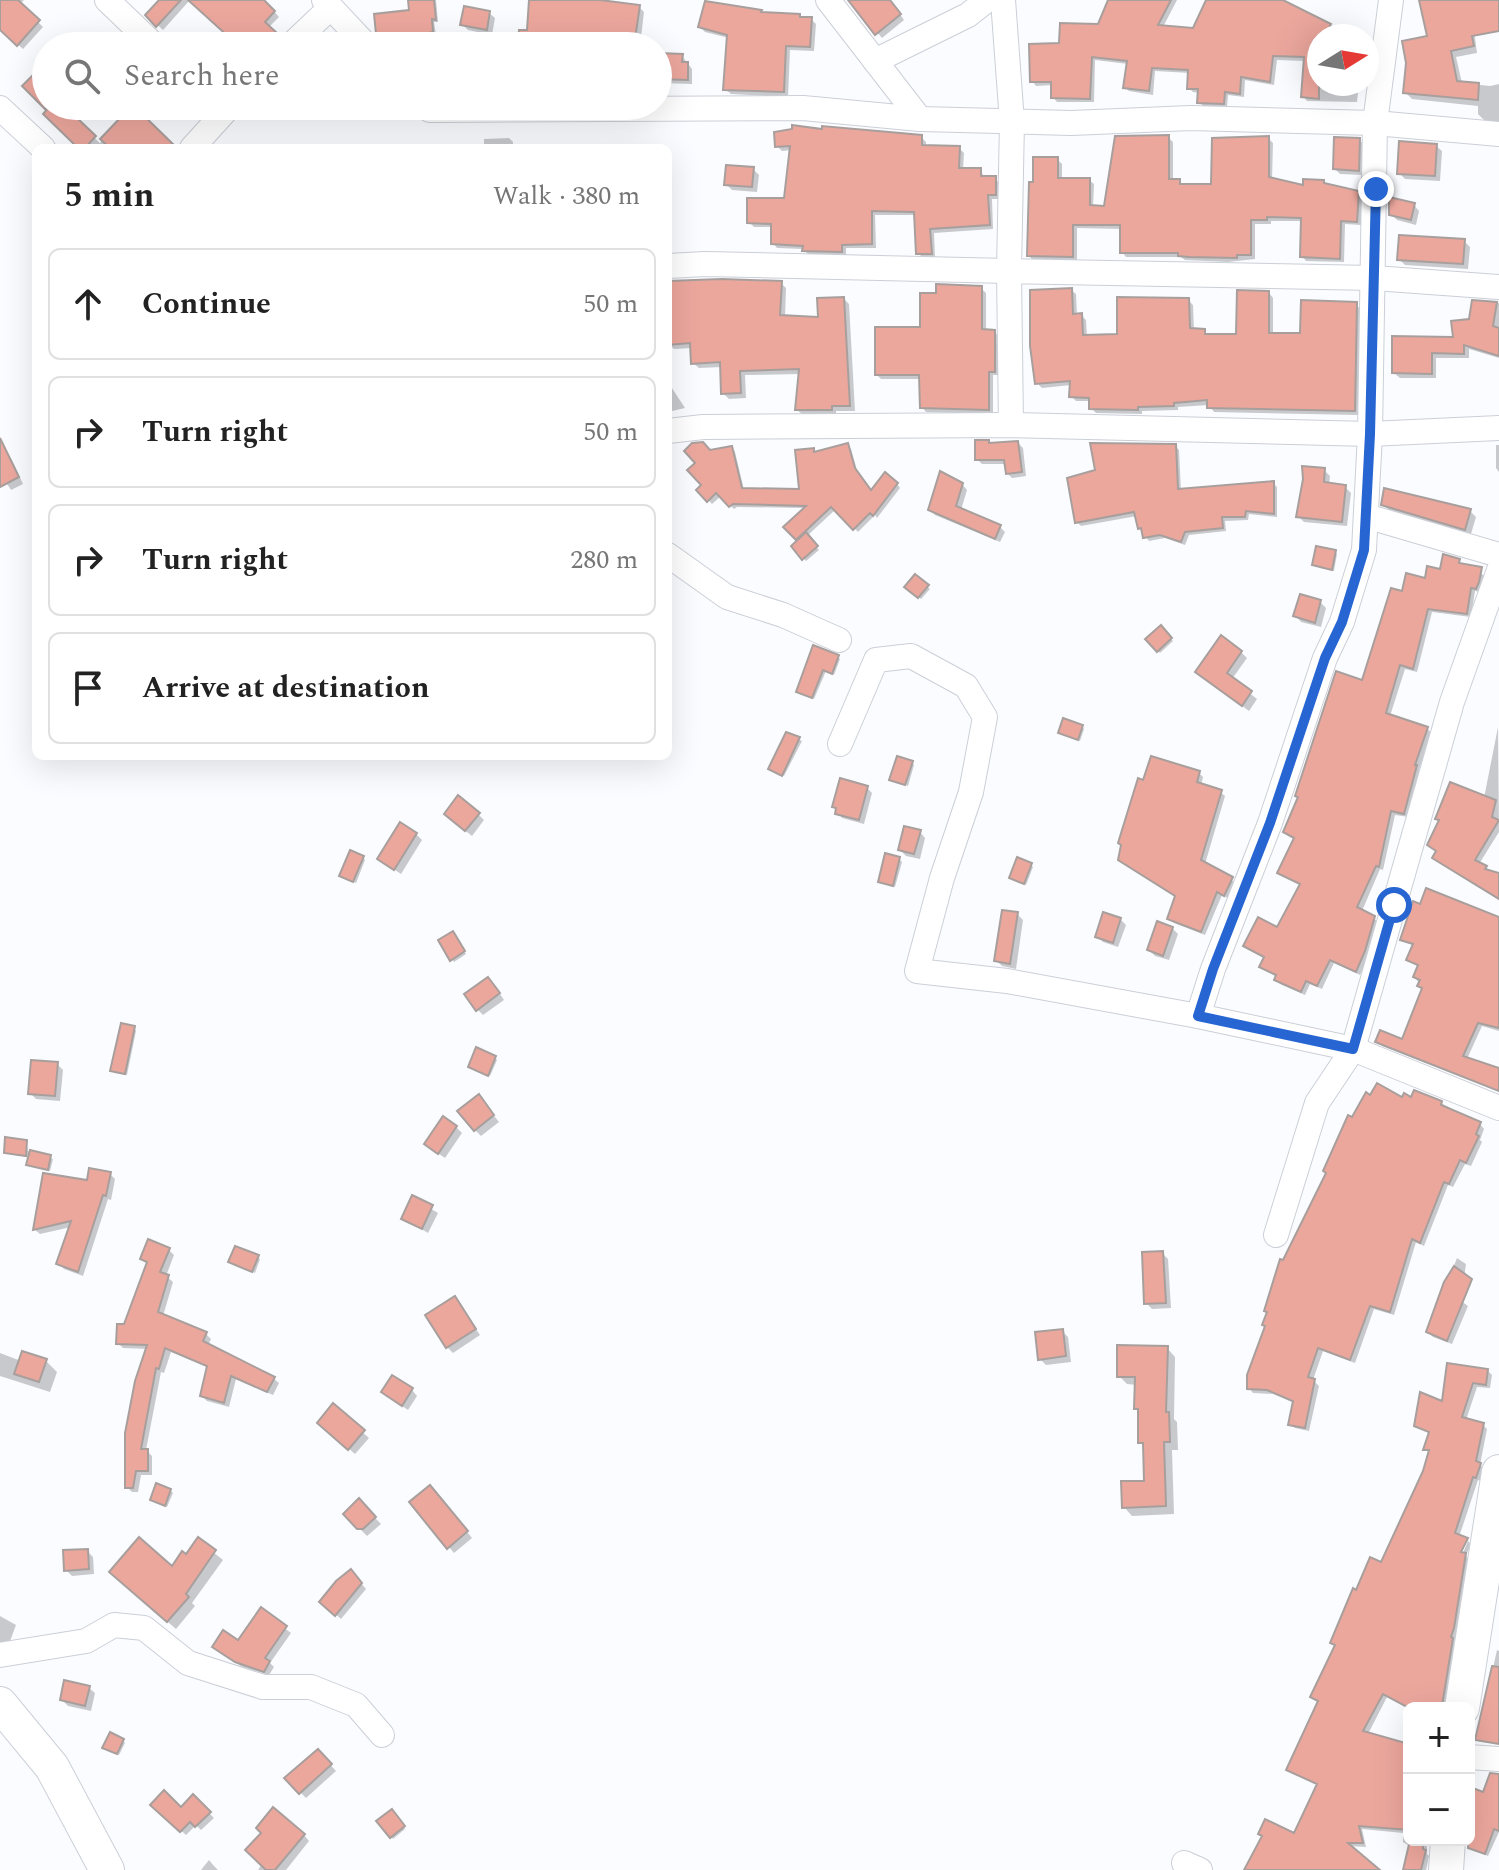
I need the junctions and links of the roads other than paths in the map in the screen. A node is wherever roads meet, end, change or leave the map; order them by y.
1 (107, 0) edge
2 (828, 0) edge
3 (987, 0) edge
4 (1003, 0) edge
5 (1391, 0) edge
6 (327, 4) edge
7 (140, 32) edge
8 (302, 32) edge
9 (354, 32) edge
10 (875, 61) junction
11 (0, 108) edge
12 (672, 109) edge
13 (920, 119) junction
14 (214, 120) edge
15 (1012, 122) junction
16 (1375, 123) junction
17 (1499, 134) edge
18 (39, 144) edge
19 (195, 144) edge
20 (672, 266) edge
21 (1009, 271) junction
22 (1374, 278) junction
23 (1499, 287) edge
24 (1011, 425) junction
25 (1499, 428) edge
26 (672, 431) edge
27 (1370, 434) junction
28 (1366, 516) junction
29 (1499, 555) edge
30 (672, 558) edge
31 (1499, 570) edge
32 (839, 640) dead end
33 (840, 744) dead end
34 (1198, 1016) junction
35 (1353, 1049) junction
36 (1499, 1108) edge
37 (1276, 1235) dead end
38 (1499, 1472) edge
39 (0, 1655) edge
40 (1463, 1702) edge
41 (0, 1704) edge
42 (382, 1735) dead end
43 (1475, 1757) edge
44 (1499, 1759) edge
45 (1448, 1846) edge
46 (107, 1870) edge
47 (1446, 1870) edge

1 - 7 street
2 - 10 street
3 - 10 street
4 - 15 street
5 - 16 street
6 - 8 street
6 - 9 street
10 - 13 street
11 - 18 street
12 - 13 street
13 - 15 street
14 - 19 street
15 - 16 street
15 - 21 street
16 - 17 street
16 - 22 street
20 - 21 street
21 - 22 street
21 - 24 street
22 - 23 street
22 - 27 street
24 - 26 street
24 - 27 street
25 - 27 street
27 - 28 street
28 - 29 street
28 - 34 street
30 - 32 street
31 - 35 street
33 - 34 street
34 - 35 street
35 - 36 street
35 - 37 street
38 - 40 street
39 - 42 street
41 - 46 street
43 - 44 street
45 - 47 street

